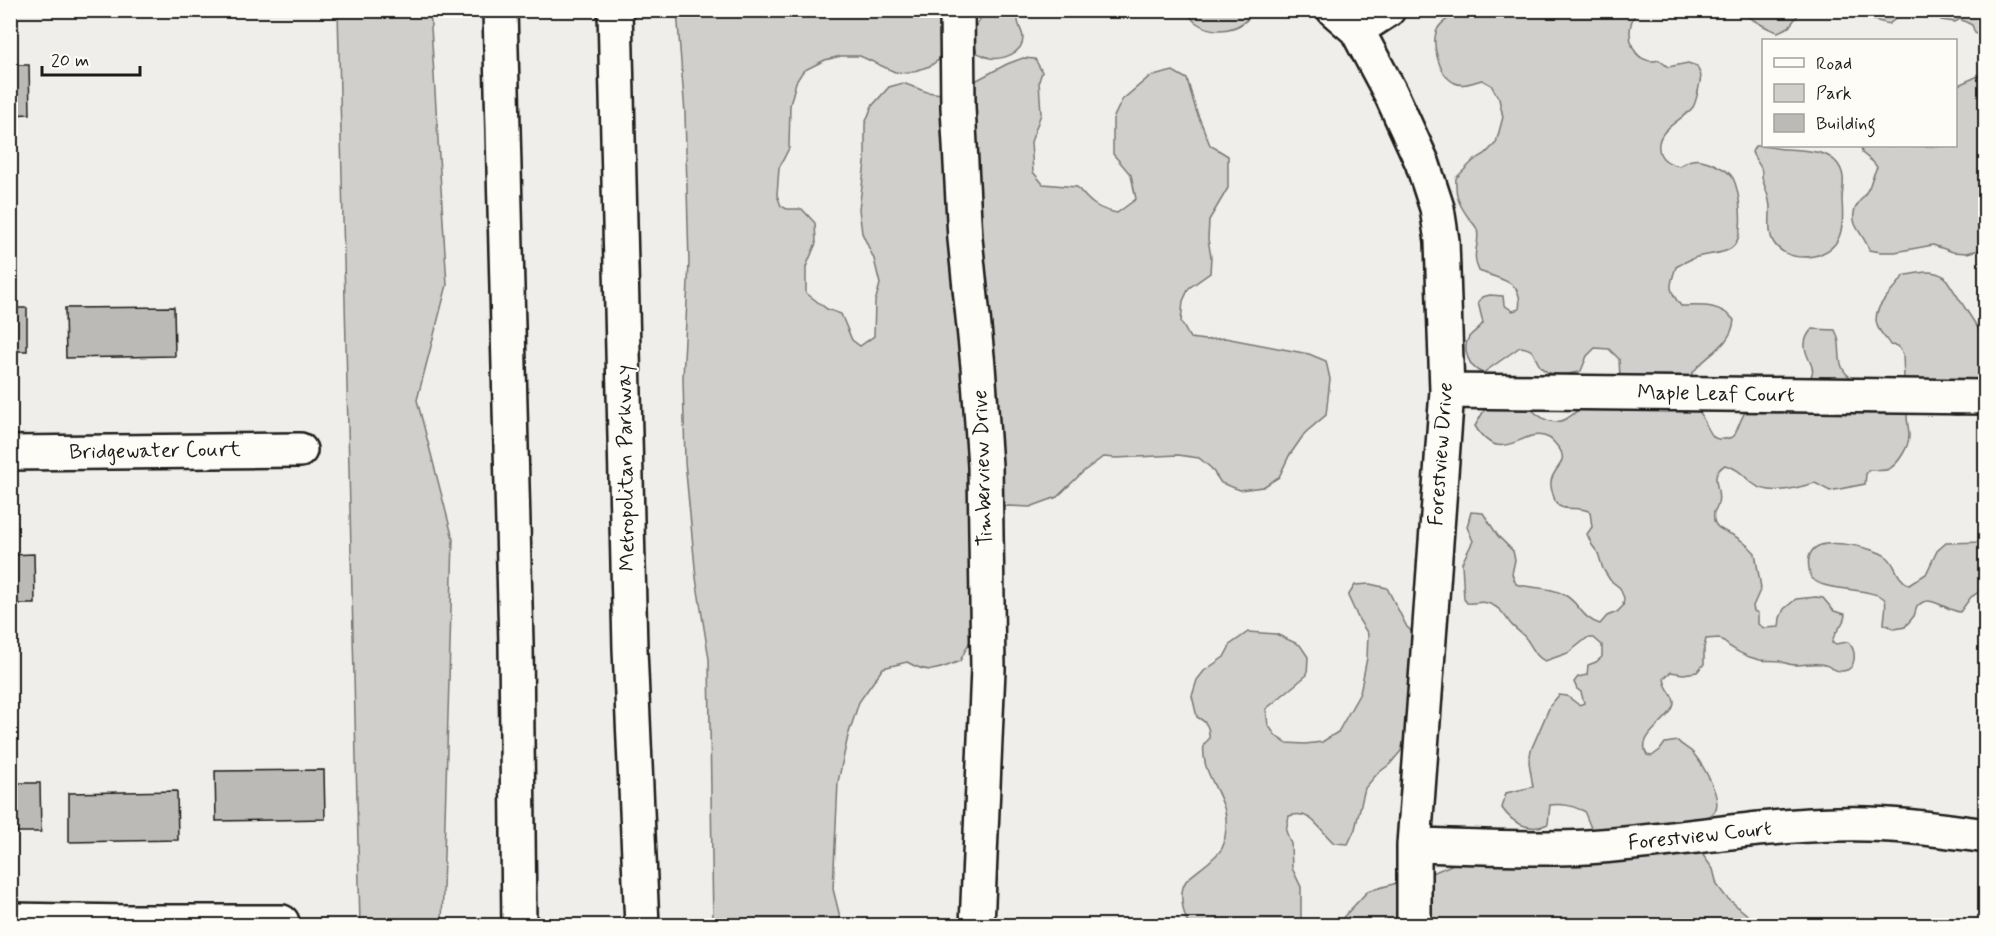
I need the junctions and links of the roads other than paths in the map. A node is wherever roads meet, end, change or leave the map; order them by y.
1 (500, 10) edge
2 (615, 10) edge
3 (957, 10) edge
4 (1388, 10) edge
5 (1346, 20) edge
6 (1447, 391) junction
7 (1986, 398) edge
8 (300, 450) dead end
9 (10, 453) edge
10 (1986, 836) edge
11 (1414, 845) junction
12 (10, 920) edge
13 (282, 922) dead end
14 (519, 926) edge
15 (642, 926) edge
16 (977, 926) edge
17 (1414, 926) edge

1 - 14 street
2 - 15 street, Metropolitan Parkway
3 - 16 street, Timberview Drive
4 - 5 street
5 - 6 street, Forestview Drive
6 - 7 street, Maple Leaf Court
6 - 11 street, Forestview Drive
8 - 9 street, Bridgewater Court
10 - 11 street, Forestview Court
11 - 17 street, Forestview Drive
12 - 13 street

